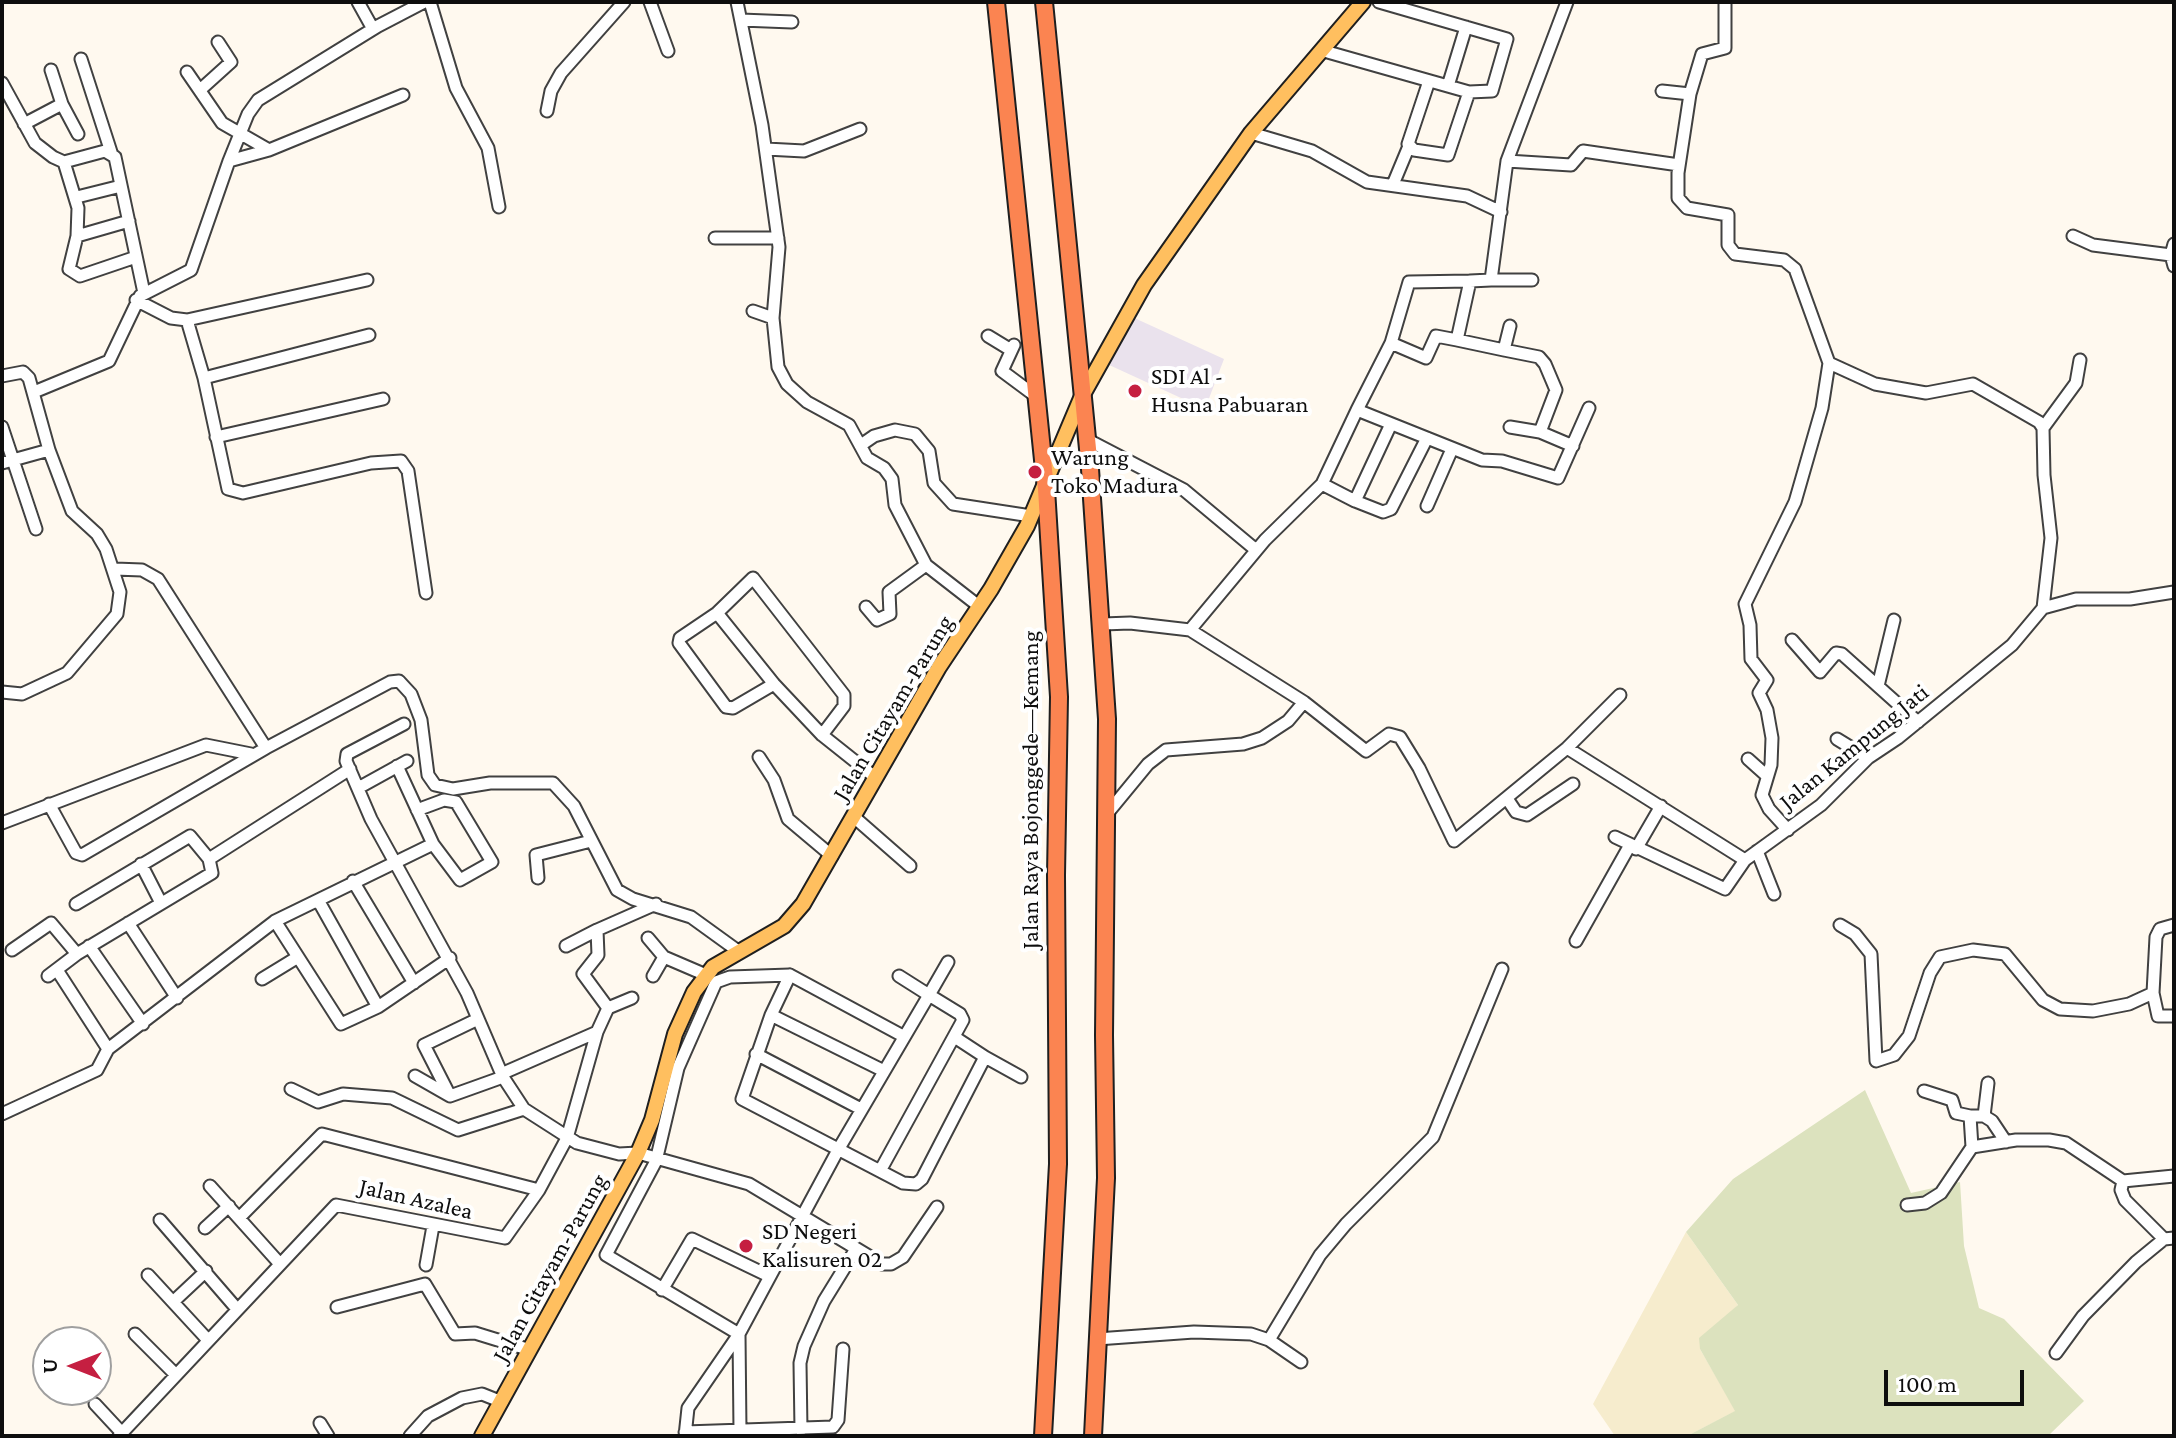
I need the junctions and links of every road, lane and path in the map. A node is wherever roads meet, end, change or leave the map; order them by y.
1 (361, 2) edge
2 (427, 2) edge
3 (624, 2) edge
4 (650, 2) edge
5 (737, 2) edge
6 (996, 2) edge
7 (1044, 2) edge
8 (1363, 2) edge
9 (1379, 2) edge
10 (1567, 2) edge
11 (1724, 2) edge
12 (741, 20) junction
13 (792, 22) dead end
14 (376, 27) junction
15 (1466, 27) junction
16 (218, 42) dead end
17 (668, 51) dead end
18 (1324, 51) junction
19 (81, 59) dead end
20 (51, 70) dead end
21 (187, 72) dead end
22 (1429, 81) junction
23 (2, 83) edge
24 (1448, 86) junction
25 (200, 90) junction
26 (1662, 91) dead end
27 (1469, 92) junction
28 (1690, 94) junction
29 (403, 95) dead end
30 (62, 104) junction
31 (547, 111) dead end
32 (24, 124) junction
33 (860, 129) dead end
34 (240, 133) junction
35 (1251, 133) junction
36 (78, 134) dead end
37 (1409, 146) junction
38 (766, 149) junction
39 (269, 150) junction
40 (111, 152) junction
41 (229, 161) junction
42 (1507, 161) junction
43 (64, 162) junction
44 (1679, 165) junction
45 (1394, 182) dead end
46 (121, 186) junction
47 (77, 197) junction
48 (499, 207) dead end
49 (1501, 212) junction
50 (129, 221) junction
51 (77, 236) junction
52 (2073, 236) dead end
53 (715, 238) dead end
54 (778, 238) junction
55 (2173, 255) edge
56 (136, 257) junction
57 (367, 280) dead end
58 (1491, 280) junction
59 (1532, 280) dead end
60 (1470, 281) junction
61 (140, 297) junction
62 (753, 311) dead end
63 (773, 318) junction
64 (187, 320) junction
65 (1510, 326) dead end
66 (369, 335) dead end
67 (988, 336) dead end
68 (1457, 340) junction
69 (1391, 343) junction
70 (1504, 350) junction
71 (2080, 360) dead end
72 (1829, 363) junction
73 (2, 376) edge
74 (204, 378) junction
75 (34, 392) junction
76 (1082, 396) junction
77 (1037, 397) junction
78 (383, 399) dead end
79 (1589, 408) dead end
80 (1357, 410) junction
81 (1391, 424) junction
82 (2, 427) edge
83 (1510, 427) dead end
84 (2043, 428) junction
85 (1540, 432) junction
86 (216, 437) junction
87 (1427, 438) junction
88 (1086, 439) junction
89 (861, 445) junction
90 (1573, 446) junction
91 (1452, 449) junction
92 (49, 450) junction
93 (7, 461) edge
94 (1322, 484) junction
95 (1046, 489) junction
96 (1355, 501) junction
97 (1427, 506) dead end
98 (1031, 516) junction
99 (36, 529) dead end
100 (1256, 550) junction
101 (926, 565) junction
102 (115, 569) junction
103 (2174, 592) edge
104 (426, 593) dead end
105 (866, 607) dead end
106 (980, 607) junction
107 (2043, 608) junction
108 (717, 613) junction
109 (1894, 620) dead end
110 (1103, 624) junction
111 (1190, 630) junction
112 (1792, 640) dead end
113 (774, 684) junction
114 (1878, 686) junction
115 (2, 692) edge
116 (1620, 695) dead end
117 (1304, 702) junction
118 (1918, 722) junction
119 (404, 724) dead end
120 (822, 735) junction
121 (1837, 739) dead end
122 (266, 748) junction
123 (1567, 748) junction
124 (251, 754) junction
125 (759, 757) dead end
126 (1868, 758) junction
127 (1748, 759) dead end
128 (350, 769) junction
129 (1767, 776) junction
130 (876, 778) junction
131 (1573, 784) dead end
132 (360, 787) junction
133 (1508, 800) junction
134 (49, 804) junction
135 (1661, 806) junction
136 (417, 810) junction
137 (1106, 815) junction
138 (854, 817) junction
139 (2, 823) edge
140 (1788, 830) junction
141 (1615, 837) dead end
142 (591, 841) junction
143 (433, 844) junction
144 (1633, 847) junction
145 (1757, 851) junction
146 (832, 856) junction
147 (209, 859) junction
148 (1745, 860) junction
149 (141, 864) junction
150 (395, 864) junction
151 (910, 866) dead end
152 (538, 878) dead end
153 (353, 881) junction
154 (1774, 894) dead end
155 (318, 900) junction
156 (161, 903) junction
157 (76, 904) dead end
158 (656, 904) junction
159 (275, 921) junction
160 (128, 923) junction
161 (1840, 925) dead end
162 (2174, 925) edge
163 (597, 930) junction
164 (648, 938) dead end
165 (1576, 941) dead end
166 (89, 946) junction
167 (566, 946) dead end
168 (12, 950) dead end
169 (738, 951) junction
170 (77, 954) junction
171 (298, 957) junction
172 (664, 957) junction
173 (450, 958) junction
174 (948, 962) dead end
175 (1502, 969) dead end
176 (706, 975) junction
177 (790, 975) junction
178 (653, 976) dead end
179 (899, 976) dead end
180 (262, 979) dead end
181 (414, 983) junction
182 (2153, 993) junction
183 (929, 995) junction
184 (177, 998) junction
185 (632, 998) dead end
186 (378, 1007) junction
187 (608, 1008) junction
188 (771, 1015) junction
189 (2174, 1016) edge
190 (478, 1019) junction
191 (143, 1024) junction
192 (597, 1032) junction
193 (903, 1036) junction
194 (956, 1038) junction
195 (108, 1049) junction
196 (756, 1054) junction
197 (985, 1057) junction
198 (884, 1071) junction
199 (502, 1075) junction
200 (415, 1076) dead end
201 (1021, 1077) dead end
202 (1988, 1083) dead end
203 (291, 1089) dead end
204 (1924, 1091) dead end
205 (450, 1096) junction
206 (524, 1109) junction
207 (861, 1109) junction
208 (2, 1114) edge
209 (1970, 1116) junction
210 (1984, 1116) junction
211 (567, 1138) junction
212 (2006, 1142) junction
213 (1972, 1147) junction
214 (838, 1150) junction
215 (638, 1153) junction
216 (656, 1161) junction
217 (880, 1171) junction
218 (2174, 1176) edge
219 (2123, 1181) junction
220 (210, 1186) dead end
221 (539, 1190) junction
222 (1907, 1205) dead end
223 (229, 1206) junction
224 (937, 1207) dead end
225 (801, 1215) junction
226 (240, 1217) junction
227 (160, 1220) dead end
228 (433, 1226) junction
229 (205, 1228) dead end
230 (2169, 1238) edge
231 (856, 1249) junction
232 (280, 1264) junction
233 (426, 1265) dead end
234 (206, 1271) junction
235 (148, 1275) dead end
236 (769, 1276) junction
237 (662, 1290) junction
238 (174, 1301) junction
239 (337, 1307) dead end
240 (237, 1309) junction
241 (135, 1334) dead end
242 (739, 1334) junction
243 (207, 1339) junction
244 (1097, 1339) junction
245 (1269, 1340) junction
246 (527, 1349) junction
247 (843, 1349) dead end
248 (2056, 1353) dead end
249 (1301, 1362) dead end
250 (176, 1375) junction
251 (502, 1402) junction
252 (97, 1406) edge
253 (320, 1423) dead end
254 (801, 1430) junction
255 (740, 1431) junction
256 (121, 1434) edge
257 (685, 1434) edge
258 (328, 1436) edge
259 (410, 1436) edge
260 (482, 1436) edge
261 (1043, 1436) edge
262 (1093, 1436) edge

1 - 14 street
2 - 14 street
2 - 48 street
3 - 31 street
4 - 17 street
5 - 12 street
6 - 77 highway, Jalan Raya Bojonggede—Kemang
7 - 76 highway
8 - 18 main road, Jalan Citayam-Parung
9 - 15 street
10 - 42 street
11 - 28 street
12 - 13 street
12 - 38 street
14 - 34 street
15 - 24 street
15 - 27 street
16 - 25 street
18 - 22 street
18 - 35 main road, Jalan Citayam-Parung
19 - 40 street
20 - 30 street
21 - 25 street
22 - 24 street
22 - 37 street
23 - 32 street
24 - 27 street
25 - 34 street
26 - 28 street
27 - 37 street
28 - 44 street
29 - 39 street
30 - 32 street
30 - 36 street
32 - 43 street
33 - 38 street
34 - 39 street
34 - 41 street
35 - 49 street
35 - 76 main road, Jalan Citayam-Parung
37 - 45 street
38 - 54 street
39 - 41 street
40 - 43 street
40 - 46 street
41 - 61 street
42 - 44 street
42 - 49 street
43 - 47 street
44 - 72 street
46 - 47 street
46 - 50 street
47 - 51 street
49 - 58 street
50 - 51 street
50 - 56 street
51 - 56 street
52 - 55 street
53 - 54 street
54 - 63 street
56 - 61 street
57 - 64 street
58 - 59 street
58 - 60 street
60 - 68 street
60 - 69 street
61 - 64 street
61 - 75 street
62 - 63 street
63 - 89 street
64 - 74 street
65 - 70 street
66 - 74 street
67 - 77 street
68 - 69 street
68 - 70 street
69 - 80 street
70 - 85 street
71 - 84 street
72 - 84 street
72 - 129 street
73 - 75 street
74 - 86 street
75 - 92 street
76 - 88 highway
76 - 95 main road, Jalan Citayam-Parung
77 - 95 highway, Jalan Raya Bojonggede—Kemang
78 - 86 street
79 - 90 street
80 - 81 street
80 - 94 street
81 - 87 street
81 - 96 street
82 - 93 street
83 - 85 street
84 - 107 street
85 - 90 street
86 - 104 street
87 - 91 street
87 - 96 street
88 - 100 street
88 - 110 highway
89 - 98 street
89 - 101 street
90 - 91 street
91 - 97 street
92 - 93 street
92 - 102 street
93 - 99 street
94 - 96 street
94 - 100 street
95 - 98 main road, Jalan Citayam-Parung
95 - 261 highway, Jalan Raya Bojonggede—Kemang
98 - 106 main road, Jalan Citayam-Parung
100 - 111 street
101 - 105 street
101 - 106 street
102 - 115 street
102 - 122 street
103 - 107 street
106 - 130 main road, Jalan Citayam-Parung
107 - 118 street, Jalan Kampung Jati
108 - 113 street
108 - 113 street
108 - 120 street
109 - 114 street
110 - 111 street
110 - 137 highway
111 - 117 street
112 - 114 street
113 - 120 street
114 - 118 street
116 - 123 street
117 - 133 street
117 - 137 street
118 - 126 street, Jalan Kampung Jati
119 - 128 street
120 - 130 street
121 - 126 street
122 - 124 street
122 - 142 street
123 - 133 street
123 - 135 street
124 - 134 street
124 - 134 street
125 - 146 street
126 - 140 street, Jalan Kampung Jati
127 - 129 street
128 - 132 street
128 - 147 street
129 - 140 street
130 - 138 main road, Jalan Citayam-Parung
131 - 133 street
132 - 136 street
132 - 150 street
134 - 139 street
135 - 144 street
135 - 148 street
136 - 143 street
136 - 143 street
137 - 244 highway
138 - 146 main road, Jalan Citayam-Parung
138 - 151 street
140 - 145 street, Jalan Kampung Jati
141 - 144 street
142 - 152 street
142 - 158 street
143 - 150 street
144 - 148 street, Jalan Kampung Jati
144 - 165 street
145 - 148 street, Jalan Kampung Jati
145 - 154 street
146 - 169 main road, Jalan Citayam-Parung
147 - 149 street
147 - 156 street
149 - 156 street
149 - 157 street
150 - 153 street
150 - 173 street
153 - 155 street
153 - 181 street
155 - 159 street
155 - 186 street
156 - 160 street
158 - 163 street
158 - 169 street
159 - 171 street
159 - 184 street
160 - 166 street
160 - 184 street
161 - 182 street
162 - 182 street
163 - 167 street
163 - 187 street
164 - 172 street
166 - 170 street
166 - 191 street
168 - 170 street
169 - 176 main road, Jalan Citayam-Parung
170 - 195 street
171 - 180 street
171 - 186 street
172 - 176 street
172 - 178 street
173 - 181 street
173 - 190 street
174 - 183 street
175 - 245 street
176 - 215 main road, Jalan Citayam-Parung
177 - 188 street
177 - 193 street
177 - 216 street
179 - 183 street
181 - 186 street
182 - 189 street
183 - 193 street
183 - 194 street
184 - 191 street
185 - 187 street
187 - 192 street, Jalan Azalea
188 - 196 street
188 - 198 street
190 - 199 street
190 - 205 street
191 - 195 street
192 - 199 street
192 - 211 street, Jalan Azalea
193 - 198 street
194 - 197 street
194 - 217 street
195 - 208 street
196 - 207 street
196 - 214 street
197 - 201 street
197 - 217 street
198 - 207 street
199 - 205 street
199 - 206 street
200 - 205 street
202 - 210 street
203 - 206 street
204 - 209 street
206 - 211 street
207 - 214 street
209 - 210 street
209 - 213 street
210 - 212 street
211 - 215 street
211 - 221 street, Jalan Azalea
212 - 213 street
212 - 219 street
213 - 222 street
214 - 217 street
214 - 225 street
215 - 216 street
215 - 246 main road, Jalan Citayam-Parung
216 - 225 street
216 - 237 street
218 - 219 street
219 - 230 street
220 - 223 street
221 - 226 street
221 - 228 street, Jalan Azalea
223 - 226 street
223 - 229 street
224 - 231 street
225 - 231 street
225 - 236 street
226 - 232 street
227 - 234 street
228 - 232 street, Jalan Azalea
228 - 233 street
230 - 248 street
231 - 254 street
232 - 240 street, Jalan Azalea
234 - 238 street
234 - 240 street
235 - 238 street
236 - 237 street
236 - 242 street
237 - 242 street
238 - 243 street
239 - 246 street
240 - 243 street, Jalan Azalea
241 - 250 street
242 - 255 street
242 - 257 street
243 - 250 street, Jalan Azalea
244 - 245 street
244 - 262 highway
245 - 249 street
246 - 251 main road, Jalan Citayam-Parung
247 - 254 street
250 - 256 street, Jalan Azalea
251 - 259 street
251 - 260 main road, Jalan Citayam-Parung
252 - 256 street
253 - 258 street
254 - 255 street
255 - 257 street

